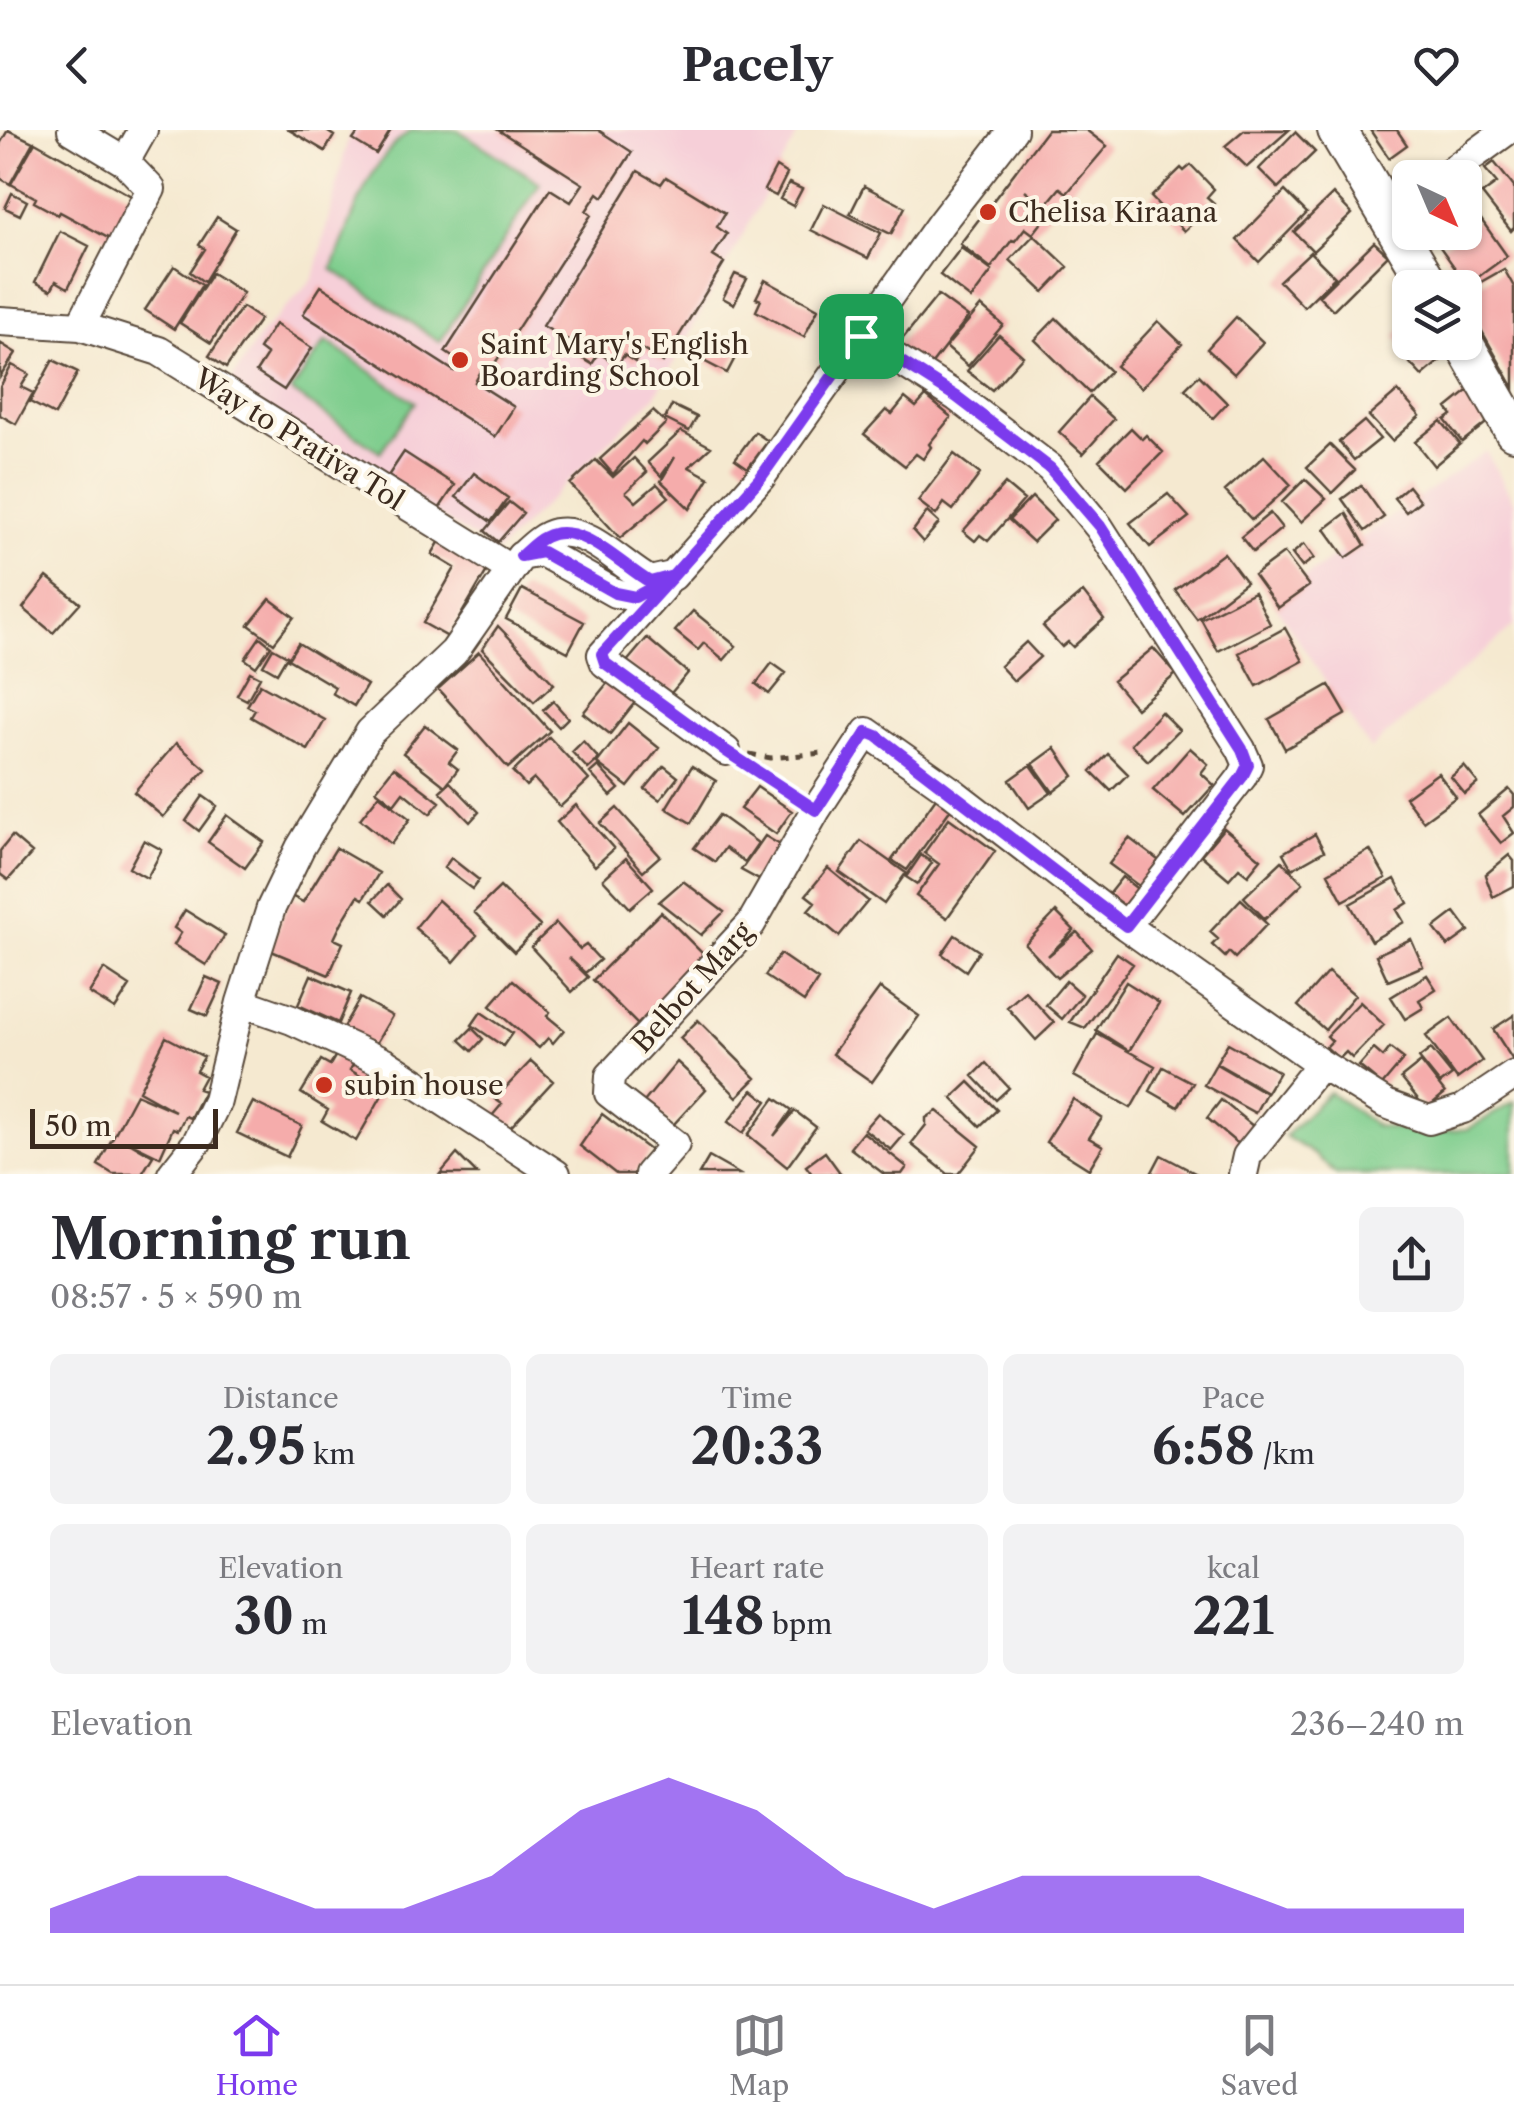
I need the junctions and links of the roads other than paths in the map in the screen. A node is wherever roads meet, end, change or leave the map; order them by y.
1 (72, 130) edge
2 (143, 130) edge
3 (1013, 130) edge
4 (1337, 130) edge
5 (1508, 130) edge
6 (1467, 160) edge
7 (126, 162) junction
8 (1392, 198) edge
9 (0, 321) edge
10 (80, 326) junction
11 (861, 336) junction
12 (1474, 360) edge
13 (1513, 425) edge
14 (516, 563) junction
15 (673, 576) junction
16 (726, 751) road end
17 (1126, 926) junction
18 (241, 1002) junction
19 (1321, 1064) junction
20 (1514, 1074) edge
21 (172, 1174) edge
22 (556, 1174) edge
23 (649, 1174) edge
24 (1243, 1174) edge

1 - 7 street
2 - 7 street
3 - 11 street
4 - 8 main road
5 - 6 street
7 - 10 street
9 - 10 street, Way to Prativa Tol
10 - 14 street, Way to Prativa Tol
11 - 15 street
11 - 17 street
12 - 13 main road
14 - 15 street, Way to Prativa Tol
14 - 18 street
15 - 16 street
17 - 19 street
17 - 23 street, Belbot Marg
18 - 21 street
18 - 22 street
19 - 20 street
19 - 24 street

